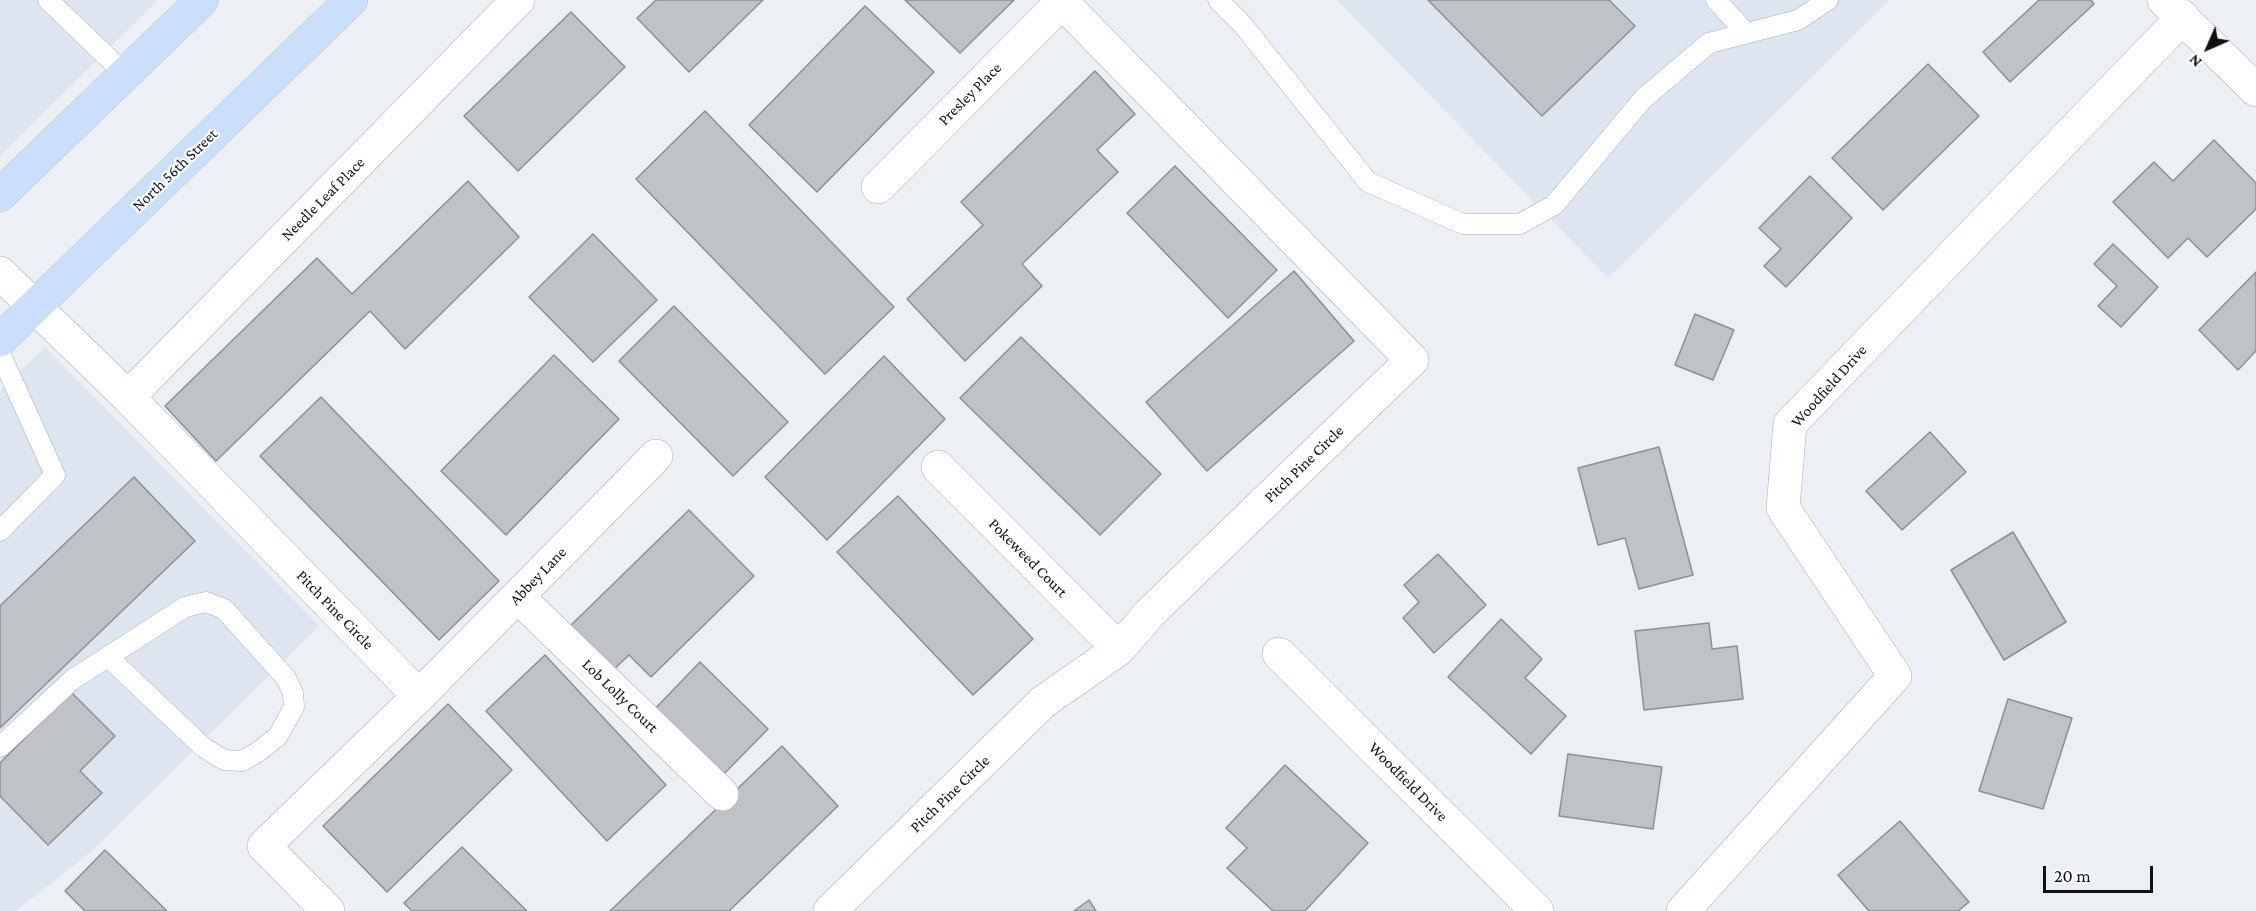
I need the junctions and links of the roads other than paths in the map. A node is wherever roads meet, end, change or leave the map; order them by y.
1 (48, 0) edge
2 (351, 0) edge
3 (518, 0) edge
4 (1218, 0) edge
5 (1716, 0) edge
6 (1828, 0) edge
7 (198, 1) edge
8 (1061, 1) edge
9 (2174, 8) edge
10 (1746, 33) junction
11 (125, 74) junction
12 (2256, 90) edge
13 (878, 187) dead end
14 (0, 195) edge
15 (0, 273) edge
16 (34, 306) junction
17 (0, 340) edge
18 (0, 354) edge
19 (128, 397) junction
20 (656, 456) dead end
21 (938, 467) dead end
22 (0, 531) edge
23 (518, 597) junction
24 (1119, 649) junction
25 (1279, 654) dead end
26 (108, 657) junction
27 (419, 696) junction
28 (0, 747) edge
29 (722, 794) dead end
30 (328, 911) edge
31 (830, 911) edge
32 (1537, 911) edge
33 (1683, 911) edge

1 - 11 lane
2 - 16 main road, North 56th Street
3 - 19 street, Needle Leaf Place
4 - 10 lane
5 - 10 lane
6 - 10 lane
7 - 11 main road
8 - 13 street, Presley Place
8 - 24 street, Pitch Pine Circle
9 - 12 street
9 - 33 street, Woodfield Drive
11 - 14 main road
15 - 16 street, Pitch Pine Circle
16 - 17 main road, North 56th Street
16 - 19 street, Pitch Pine Circle
18 - 22 lane
19 - 27 street, Pitch Pine Circle
20 - 23 street, Abbey Lane
21 - 24 street, Pokeweed Court
23 - 27 street, Abbey Lane
23 - 29 street, Lob Lolly Court
24 - 31 street, Pitch Pine Circle
25 - 32 street, Woodfield Drive
26 - 26 lane
26 - 28 lane
27 - 30 street

